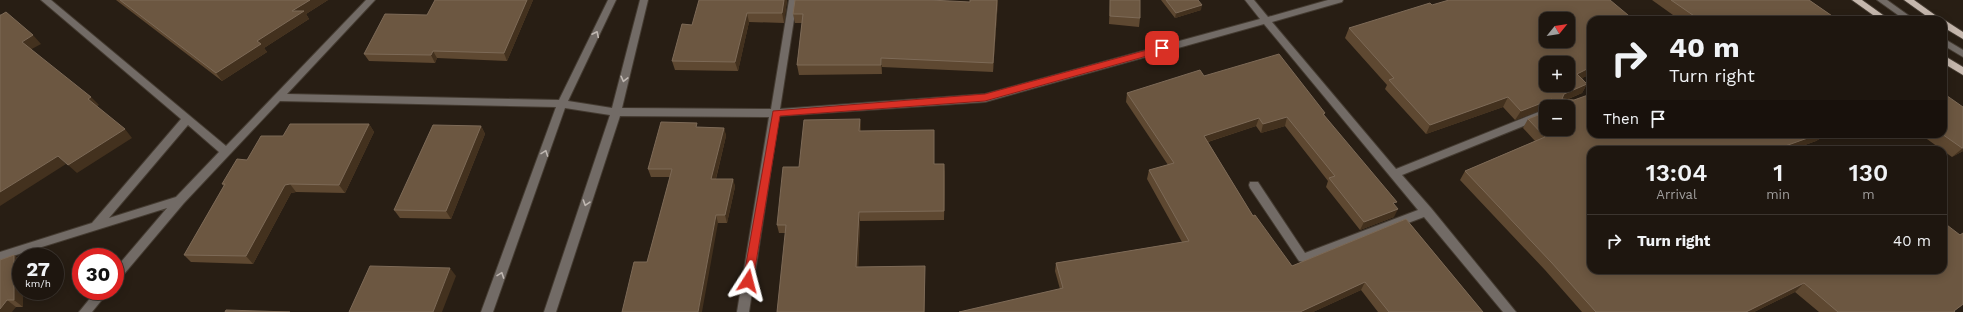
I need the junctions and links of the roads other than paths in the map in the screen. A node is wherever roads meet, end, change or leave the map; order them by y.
1 (45, 0) edge
2 (371, 0) edge
3 (612, 0) edge
4 (644, 0) edge
5 (793, 0) edge
6 (1249, 0) edge
7 (1339, 0) edge
8 (1856, 0) edge
9 (1881, 0) edge
10 (1908, 0) edge
11 (1880, 16) edge
12 (1906, 16) edge
13 (1932, 16) edge
14 (1265, 20) junction
15 (1947, 26) edge
16 (1963, 36) edge
17 (1947, 44) edge
18 (1963, 54) edge
19 (1947, 61) edge
20 (1963, 72) edge
21 (278, 97) junction
22 (562, 104) junction
23 (616, 112) junction
24 (776, 113) junction
25 (1539, 116) edge
26 (188, 119) junction
27 (225, 151) junction
28 (1394, 174) junction
29 (1254, 185) dead end
30 (180, 200) junction
31 (1427, 211) junction
32 (94, 227) junction
33 (0, 256) edge
34 (124, 266) edge
35 (95, 300) edge
36 (85, 312) edge
37 (487, 312) edge
38 (550, 312) edge
39 (743, 312) edge
40 (1510, 312) edge

1 - 26 street
2 - 21 street
22 -> 3 street
4 -> 23 street
5 - 24 street
6 - 14 street
7 - 14 street
8 - 11 main road
9 - 12 street
10 - 13 main road
14 - 24 street
14 - 28 street
15 - 16 main road
17 - 18 street
19 - 20 main road
21 - 22 street
21 - 27 street
22 - 23 street
37 -> 22 street
23 - 24 street
23 -> 38 street
24 - 39 street
25 - 28 street
26 - 27 street
26 - 32 street
27 - 30 street
28 - 31 street
29 - 31 street
30 - 32 street
30 - 34 street
31 - 40 street
32 - 33 street
35 - 36 street

